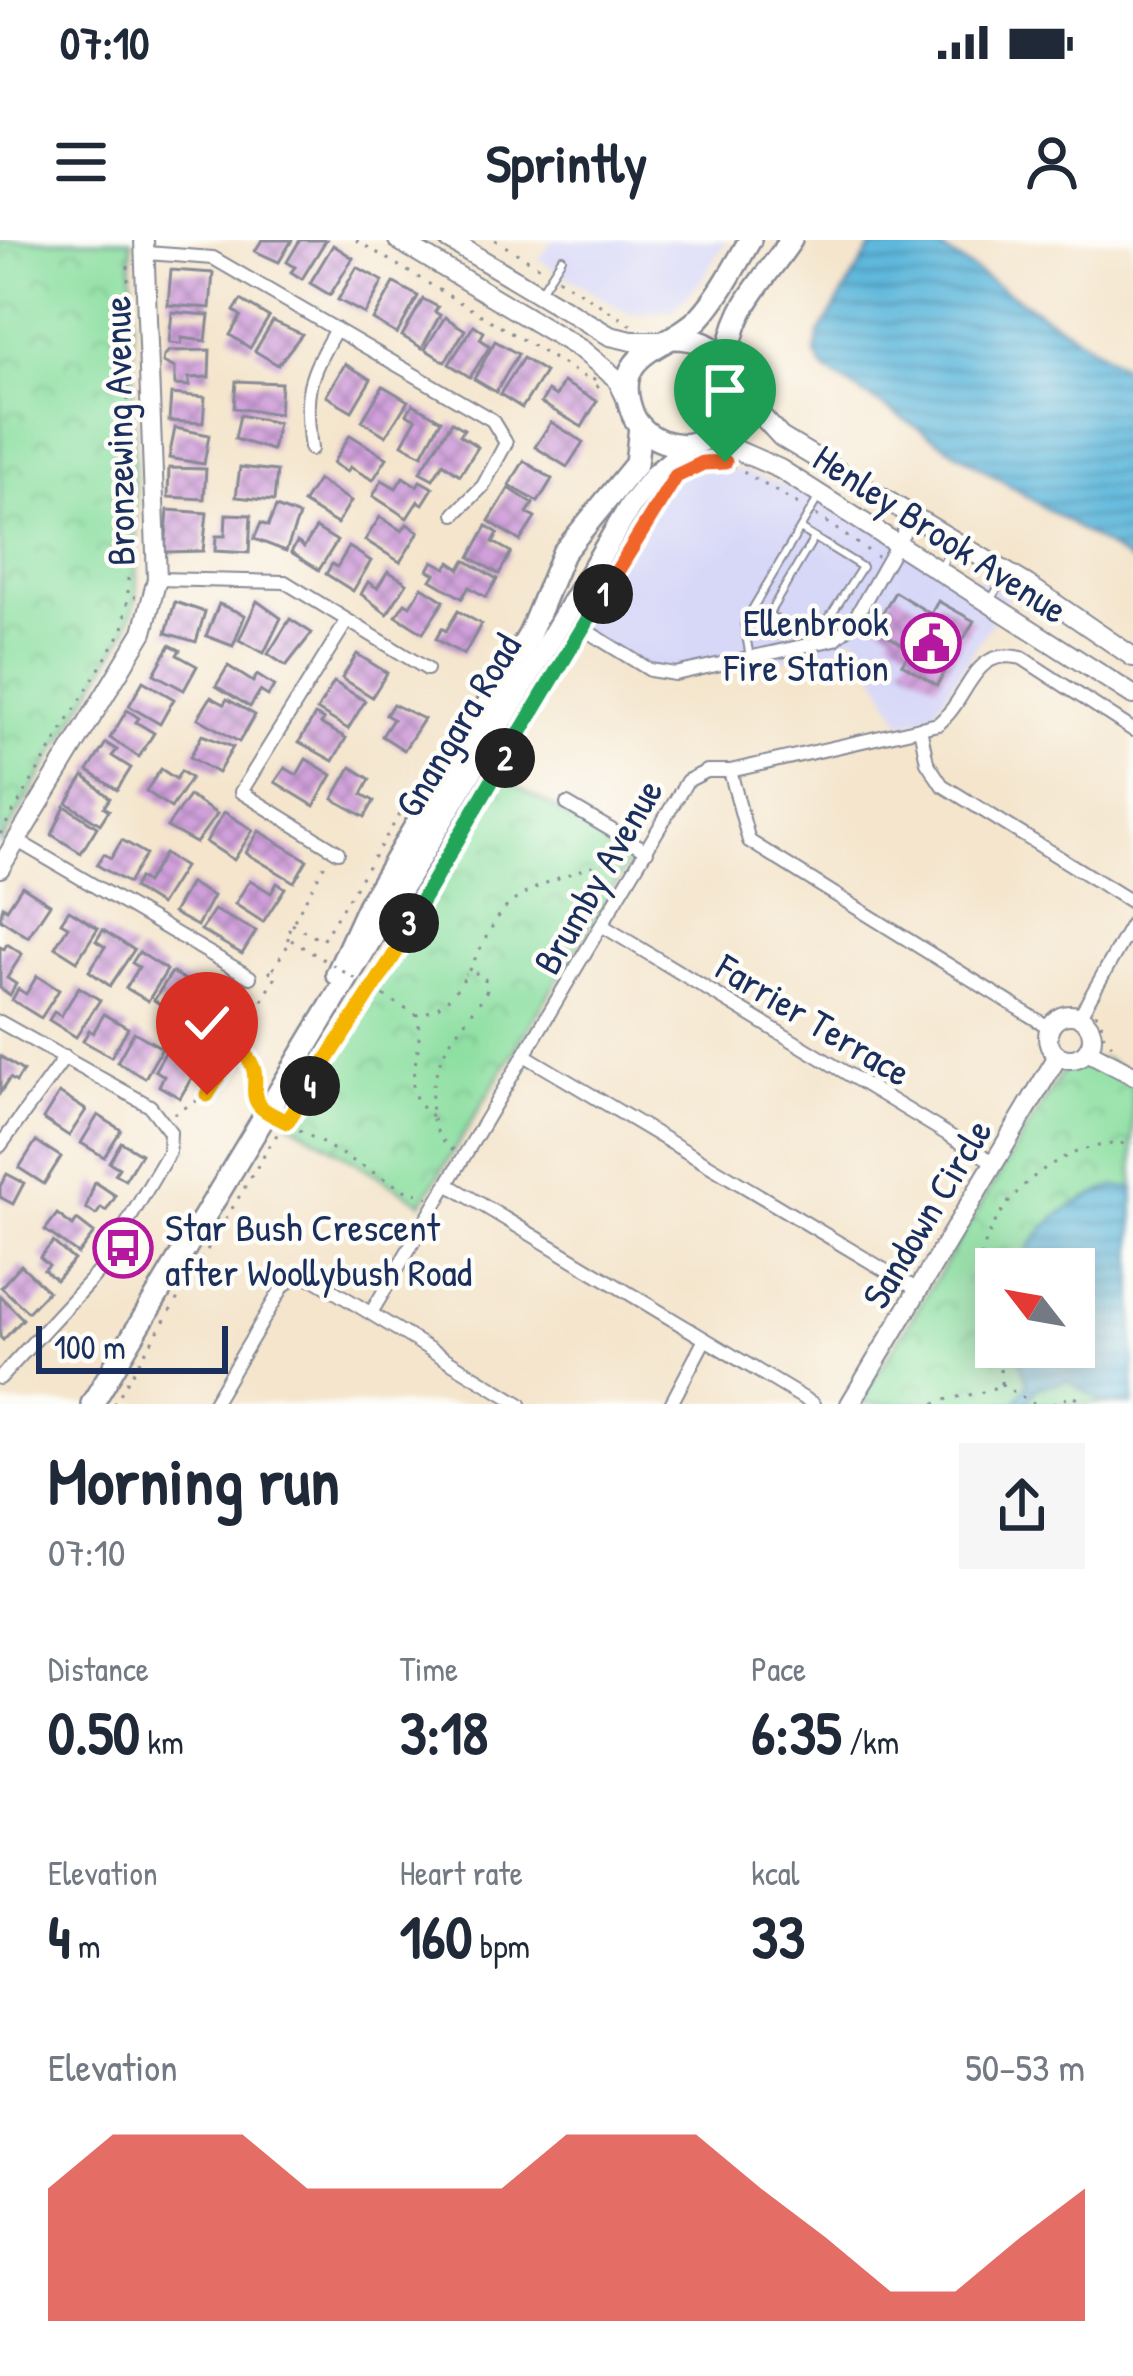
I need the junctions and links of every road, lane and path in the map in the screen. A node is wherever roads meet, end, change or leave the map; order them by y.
1 (356, 240) edge
2 (398, 240) edge
3 (449, 240) edge
4 (494, 240) edge
5 (750, 240) edge
6 (791, 240) edge
7 (145, 247) edge
8 (562, 258) dead end
9 (128, 264) dead end
10 (551, 274) junction
11 (538, 295) junction
12 (632, 326) dead end
13 (336, 329) junction
14 (668, 339) junction
15 (731, 376) junction
16 (591, 381) dead end
17 (635, 418) junction
18 (700, 440) junction
19 (310, 449) dead end
20 (685, 471) dead end
21 (662, 495) dead end
22 (819, 497) junction
23 (455, 514) dead end
24 (913, 516) junction
25 (800, 529) junction
26 (814, 538) junction
27 (954, 541) junction
28 (897, 544) junction
29 (886, 564) junction
30 (938, 571) junction
31 (1007, 573) junction
32 (154, 589) junction
33 (128, 596) junction
34 (989, 603) junction
35 (347, 621) junction
36 (582, 628) junction
37 (1133, 657) edge
38 (750, 658) junction
39 (427, 669) dead end
40 (1133, 695) edge
41 (457, 721) dead end
42 (920, 728) junction
43 (1133, 730) edge
44 (730, 771) junction
45 (567, 804) dead end
46 (8, 837) edge
47 (333, 849) joint
48 (643, 849) junction
49 (0, 868) edge
50 (1133, 903) edge
51 (1133, 922) edge
52 (292, 924) junction
53 (602, 926) junction
54 (291, 940) junction
55 (272, 972) junction
56 (465, 974) junction
57 (246, 975) joint
58 (416, 1015) junction
59 (1078, 1017) junction
60 (0, 1022) edge
61 (1050, 1028) junction
62 (236, 1047) junction
63 (1087, 1051) junction
64 (526, 1056) junction
65 (1058, 1056) junction
66 (300, 1057) junction
67 (65, 1058) junction
68 (1133, 1076) edge
69 (432, 1116) junction
70 (278, 1117) junction
71 (162, 1118) junction
72 (1133, 1144) edge
73 (0, 1146) edge
74 (465, 1157) junction
75 (994, 1162) junction
76 (449, 1185) junction
77 (437, 1203) junction
78 (918, 1290) junction
79 (370, 1313) junction
80 (705, 1339) junction
81 (0, 1378) edge
82 (1001, 1384) junction
83 (1031, 1402) edge
84 (217, 1403) edge
85 (92, 1404) edge
86 (113, 1404) edge
87 (520, 1404) edge
88 (671, 1404) edge
89 (813, 1404) edge
90 (850, 1404) edge
91 (934, 1404) edge
92 (1053, 1404) edge
93 (1089, 1404) edge

1 - 16 path
2 - 17 main road
3 - 11 main road
4 - 10 path
5 - 14 main road
6 - 15 main road
7 - 13 street
7 - 32 main road, Bronzewing Avenue
8 - 10 lane
9 - 33 path
10 - 11 lane
10 - 12 path
11 - 14 main road
13 - 19 street
13 - 23 street
14 - 15 main road
14 - 17 main road
15 - 18 main road
15 - 24 main road, Henley Brook Avenue
17 - 18 main road
17 - 66 main road, Gnangara Road
18 - 22 main road, Henley Brook Avenue
18 - 66 main road, Gnangara Road
20 - 29 path
21 - 36 path
22 - 25 lane
22 - 28 main road, Henley Brook Avenue
24 - 27 main road, Henley Brook Avenue
24 - 28 street
25 - 26 lane
25 - 38 lane
26 - 26 lane
27 - 30 lane
27 - 31 main road, Henley Brook Avenue
28 - 29 street
28 - 30 main road, Henley Brook Avenue
29 - 38 street
30 - 34 main road, Henley Brook Avenue
31 - 34 lane
31 - 37 main road, Henley Brook Avenue
32 - 33 path
32 - 35 street
32 - 46 main road, Bronzewing Avenue
33 - 46 path
34 - 40 main road, Henley Brook Avenue
35 - 39 street
35 - 47 street
36 - 38 street
36 - 70 path
41 - 52 path
42 - 43 street, Brumby Avenue
42 - 44 street, Brumby Avenue
42 - 50 street
44 - 48 street, Brumby Avenue
44 - 61 street
45 - 48 street
46 - 49 main road, Bronzewing Avenue
46 - 57 street
47 - 52 path
48 - 53 street, Brumby Avenue
48 - 56 path
51 - 59 street
52 - 54 path
53 - 64 street, Brumby Avenue
53 - 75 street, Farrier Terrace
54 - 55 path
54 - 58 path, bridge
55 - 57 path
55 - 62 path
56 - 58 path
56 - 69 path
58 - 69 path
59 - 61 main road
59 - 63 main road
60 - 67 street
61 - 65 main road
62 - 70 path
62 - 71 path
63 - 65 main road
63 - 68 main road
64 - 74 street, Brumby Avenue
64 - 78 street
65 - 75 main road, Sandown Circle
66 - 70 main road, Gnangara Road
67 - 71 street
67 - 73 street
69 - 74 path
70 - 77 path
70 - 85 main road, Gnangara Road
70 - 86 path
71 - 81 street
72 - 82 path
74 - 76 street, Brumby Avenue
75 - 78 main road, Sandown Circle
76 - 77 street, Brumby Avenue
76 - 80 street
77 - 79 street, Brumby Avenue
78 - 90 main road, Sandown Circle
79 - 84 street
79 - 87 street
80 - 88 street
80 - 89 street
82 - 83 path
82 - 91 path
92 - 93 path

